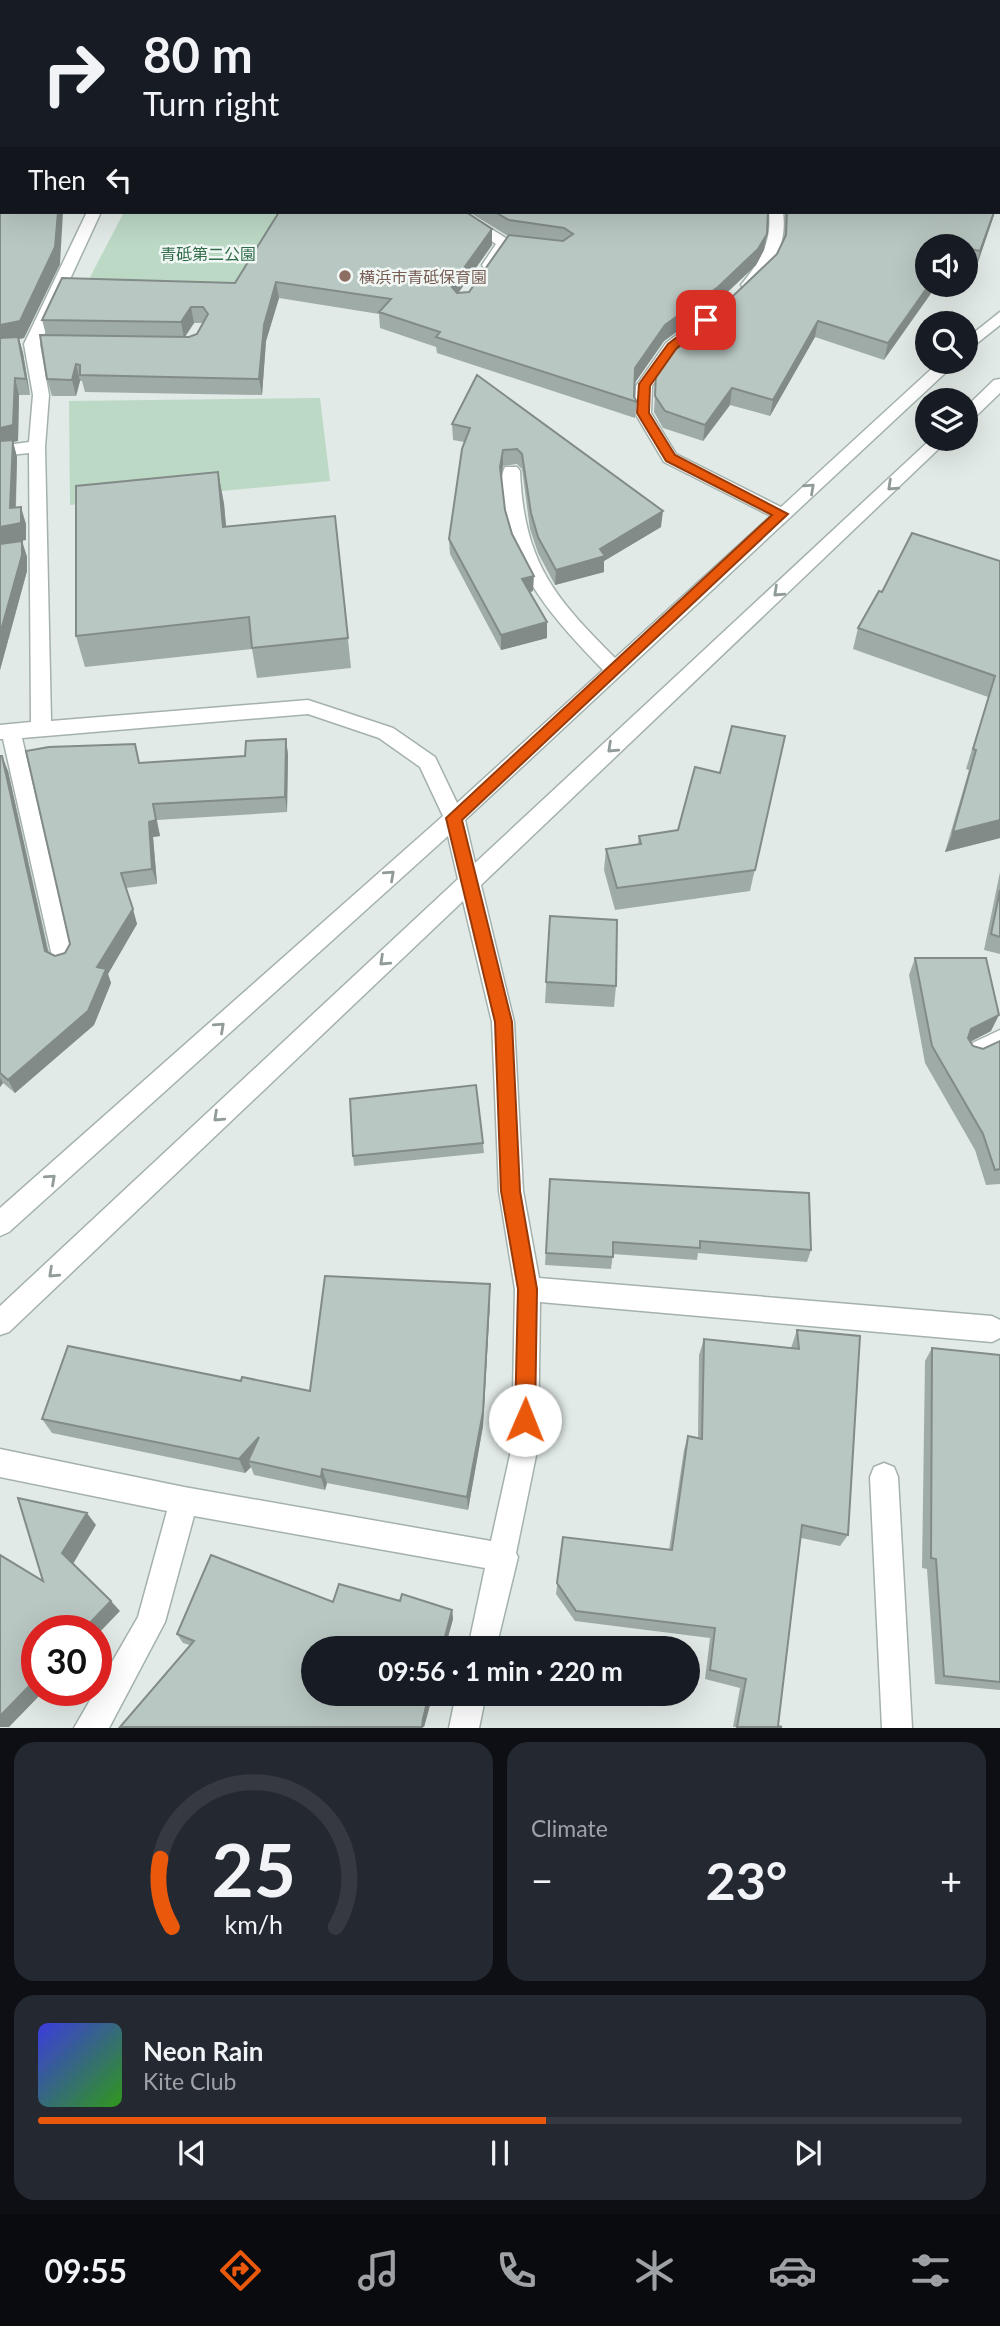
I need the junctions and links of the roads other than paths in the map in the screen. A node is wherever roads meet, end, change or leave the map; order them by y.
1 (93, 214) edge
2 (458, 214) edge
3 (776, 214) edge
4 (483, 273) edge
5 (738, 295) edge
6 (713, 315) edge
7 (1000, 317) edge
8 (978, 336) edge
9 (32, 344) junction
10 (51, 345) edge
11 (10, 347) edge
12 (936, 374) edge
13 (1000, 384) edge
14 (978, 405) edge
15 (37, 447) junction
16 (0, 451) edge
17 (928, 451) edge
18 (511, 471) dead end
19 (781, 514) junction
20 (614, 668) junction
21 (41, 727) junction
22 (6, 732) edge
23 (454, 818) junction
24 (470, 881) junction
25 (62, 959) edge
26 (1000, 1040) edge
27 (974, 1053) edge
28 (0, 1224) edge
29 (528, 1289) junction
30 (0, 1323) edge
31 (992, 1329) dead end
32 (0, 1463) edge
33 (884, 1477) dead end
34 (184, 1501) junction
35 (504, 1557) junction
36 (485, 1636) edge
37 (468, 1706) edge
38 (89, 1727) edge
39 (464, 1727) edge
40 (897, 1727) edge

1 - 9 street
2 - 4 street
3 - 5 street
6 - 19 street
7 - 8 street
9 - 10 street
9 - 11 street
9 - 15 street
19 -> 12 street
13 - 14 street
15 - 16 street
15 - 21 street
17 -> 24 street
18 - 20 street
19 - 20 street
20 - 23 street
21 - 22 street
21 - 23 street
22 - 25 street
23 - 24 street
28 -> 23 street
24 - 29 street
24 -> 30 street
26 - 27 street
29 - 31 street
29 - 35 street
32 - 34 street
33 - 40 street
34 - 35 street
34 - 38 street
35 - 36 street
37 - 39 street

